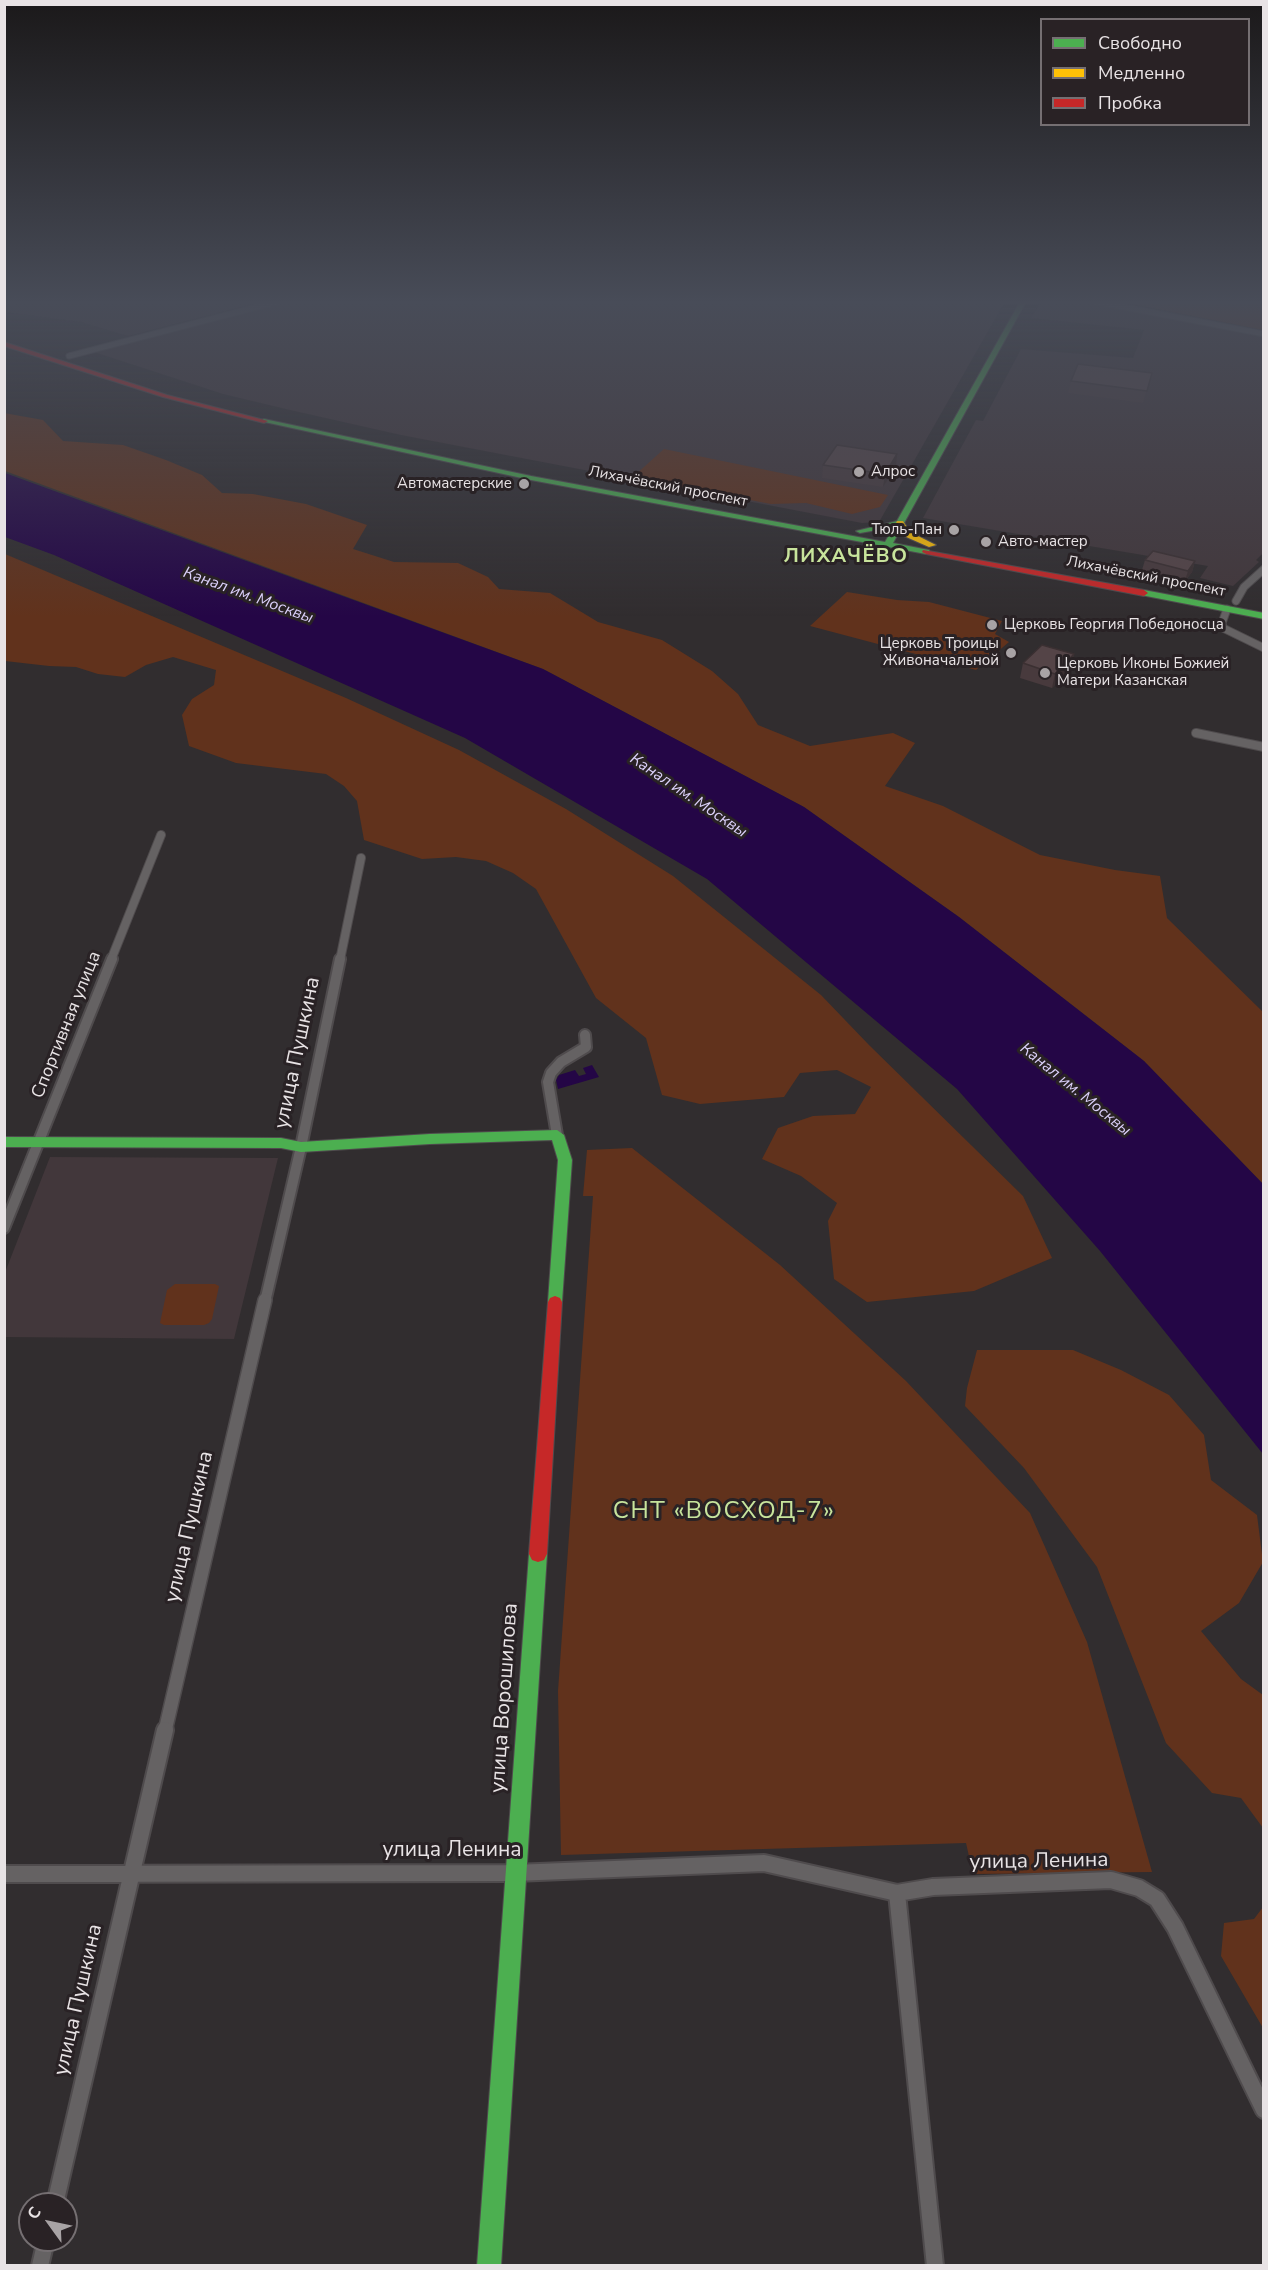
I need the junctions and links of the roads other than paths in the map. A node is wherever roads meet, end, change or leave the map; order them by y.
1 (205, 406) edge
2 (240, 406) edge
3 (965, 406) edge
4 (900, 523) junction
5 (860, 531) junction
6 (889, 541) junction
7 (932, 544) junction
8 (1263, 569) edge
9 (1232, 605) junction
10 (1263, 606) edge
11 (1263, 616) edge
12 (1263, 648) edge
13 (1196, 734) dead end
14 (1263, 747) edge
15 (161, 835) dead end
16 (361, 858) dead end
17 (585, 1035) dead end
18 (557, 1136) junction
19 (4, 1142) edge
20 (39, 1142) junction
21 (301, 1147) junction
22 (4, 1228) edge
23 (4, 1874) edge
24 (132, 1874) junction
25 (514, 1874) junction
26 (897, 1893) junction
27 (1263, 2110) edge
28 (58, 2192) edge
29 (489, 2265) edge
30 (935, 2265) edge

1 - 6 main road, Лихачёвский проспект
2 - 5 main road, Лихачёвский проспект
3 - 4 main road
4 - 5 main road
4 - 6 main road
4 - 7 main road
5 - 6 main road, Лихачёвский проспект
6 - 7 main road, Лихачёвский проспект
6 - 9 main road, Лихачёвский проспект
7 - 9 main road, Лихачёвский проспект
8 - 9 street
9 - 10 main road, Лихачёвский проспект
9 - 11 main road, Лихачёвский проспект
9 - 12 street
13 - 14 street
15 - 20 street, Спортивная улица
16 - 21 street, улица Пушкина
17 - 18 street
18 - 21 main road
18 - 25 main road, улица Ворошилова
19 - 20 main road
20 - 21 main road
20 - 22 street, Спортивная улица
21 - 24 street, улица Пушкина
23 - 24 street, улица Ленина
24 - 25 street, улица Ленина
24 - 28 street, улица Пушкина
25 - 26 street, улица Ленина
25 - 29 main road, улица Ворошилова
26 - 27 street, улица Ленина
26 - 30 street

